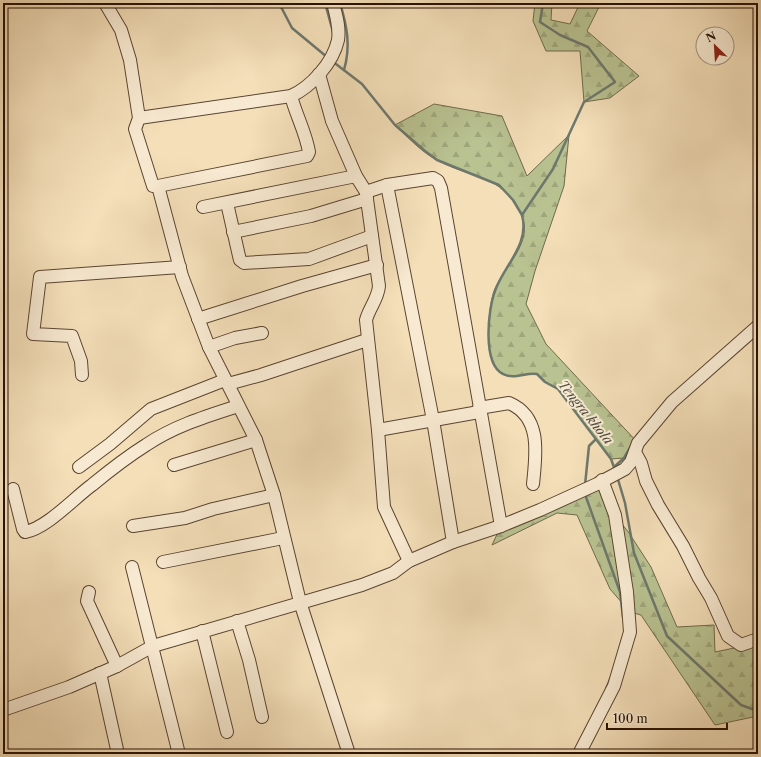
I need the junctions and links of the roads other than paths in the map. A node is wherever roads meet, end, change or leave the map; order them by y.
1 (105, 3) edge
2 (333, 3) edge
3 (321, 70) junction
4 (291, 96) junction
5 (139, 118) junction
6 (356, 176) junction
7 (387, 185) junction
8 (158, 186) junction
9 (366, 196) junction
10 (227, 203) junction
11 (203, 207) dead end
12 (233, 232) junction
13 (372, 236) junction
14 (377, 265) junction
15 (180, 267) junction
16 (198, 319) junction
17 (758, 326) edge
18 (262, 333) dead end
19 (367, 340) junction
20 (209, 347) junction
21 (82, 375) dead end
22 (226, 382) junction
23 (238, 406) junction
24 (479, 410) junction
25 (433, 420) junction
26 (378, 430) junction
27 (256, 440) junction
28 (636, 452) junction
29 (174, 465) dead end
30 (79, 467) dead end
31 (602, 480) junction
32 (533, 484) dead end
33 (13, 489) dead end
34 (274, 495) junction
35 (133, 526) dead end
36 (501, 526) junction
37 (283, 538) junction
38 (453, 542) junction
39 (409, 561) junction
40 (163, 562) dead end
41 (132, 567) dead end
42 (89, 592) dead end
43 (300, 602) junction
44 (237, 621) junction
45 (202, 631) junction
46 (758, 639) edge
47 (153, 646) junction
48 (117, 666) junction
49 (100, 673) junction
50 (3, 710) edge
51 (262, 716) dead end
52 (227, 732) dead end
53 (118, 754) edge
54 (179, 754) edge
55 (349, 754) edge
56 (579, 754) edge

1 - 5 street
2 - 3 street
3 - 4 street
3 - 6 street
4 - 5 street
4 - 8 street
5 - 8 street
6 - 9 street
6 - 10 street
7 - 9 street
7 - 24 street
7 - 25 street
8 - 15 street
9 - 12 street
9 - 13 street
10 - 11 street
10 - 12 street
12 - 13 street
13 - 14 street
14 - 16 street
14 - 19 street
15 - 16 street
15 - 21 street
16 - 20 street
17 - 28 street
18 - 20 street
19 - 22 street
19 - 26 street
20 - 22 street
22 - 23 street
22 - 30 street
23 - 27 street
23 - 33 street
24 - 25 street
24 - 32 street
24 - 36 street
25 - 26 street
25 - 38 street
26 - 39 street
27 - 29 street
27 - 34 street
28 - 31 street
28 - 46 street
31 - 36 street
31 - 56 street
34 - 35 street
34 - 37 street
36 - 38 street
37 - 40 street
37 - 43 street
38 - 39 street
39 - 43 street
41 - 47 street
42 - 48 street
43 - 44 street
43 - 55 street
44 - 45 street
44 - 51 street
45 - 47 street
45 - 52 street
47 - 48 street
47 - 54 street
48 - 49 street
49 - 50 street
49 - 53 street

